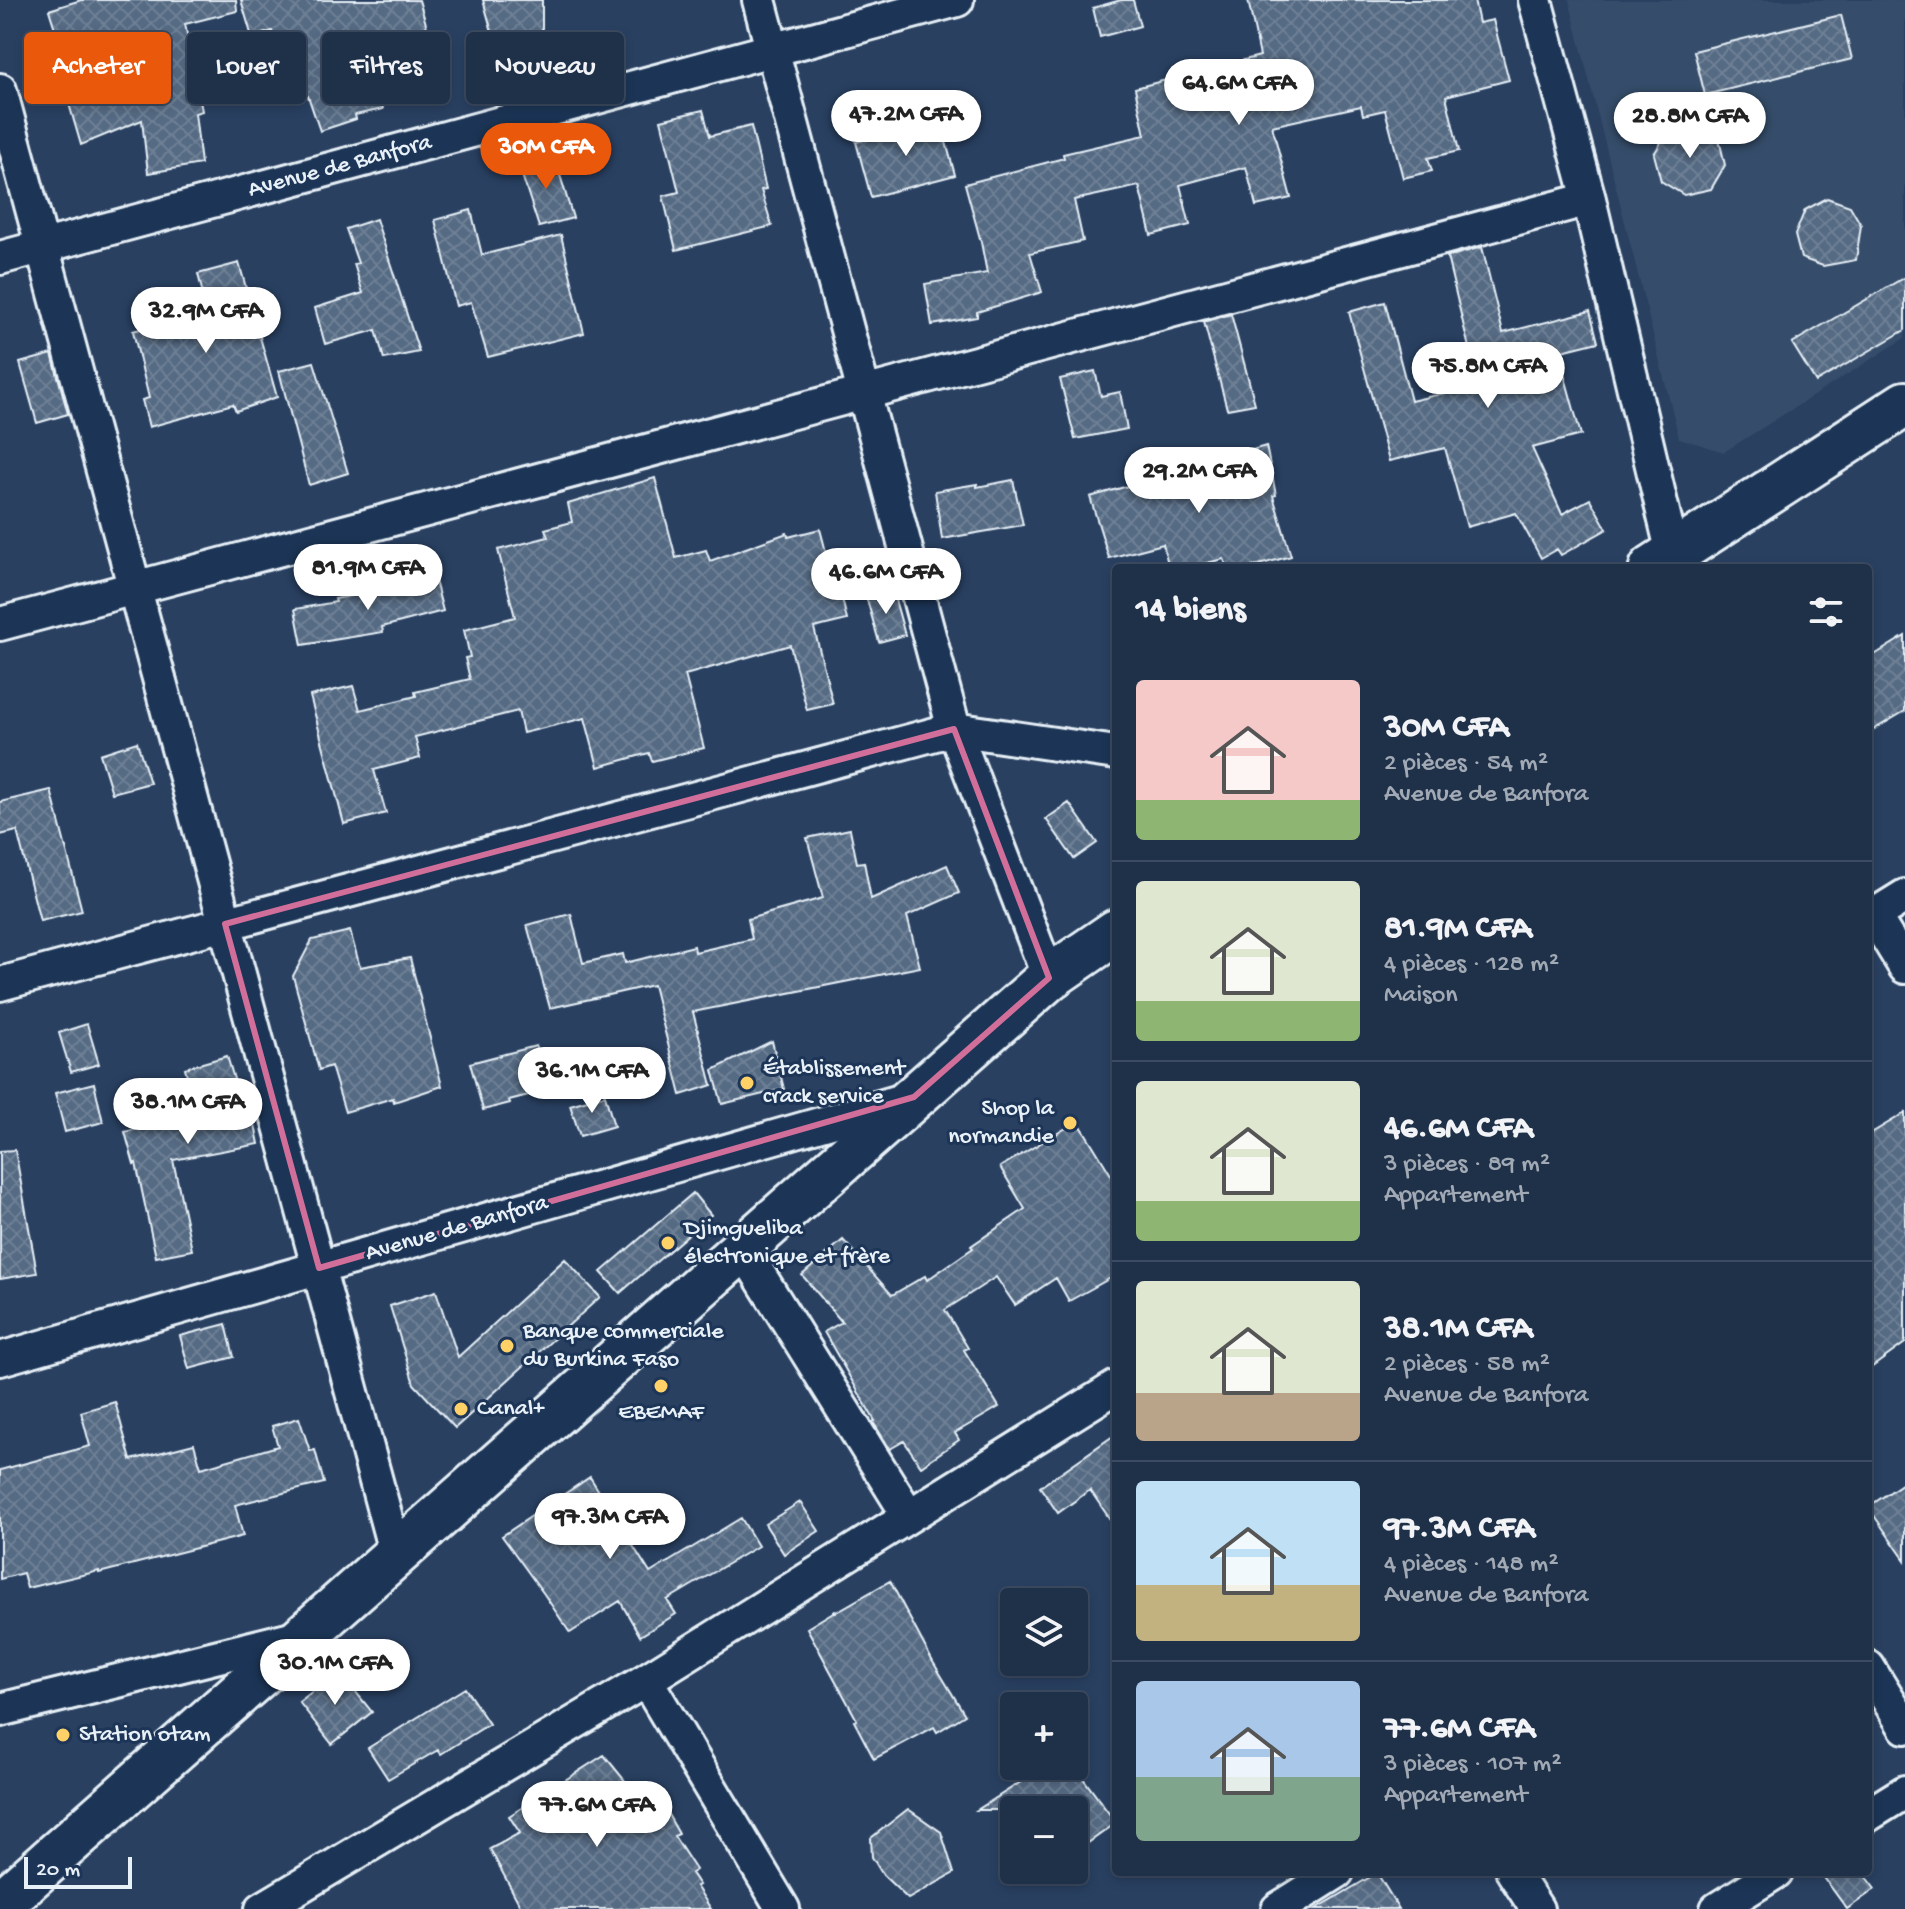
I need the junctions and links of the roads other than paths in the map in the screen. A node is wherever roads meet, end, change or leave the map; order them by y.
1 (759, 0) edge
2 (957, 0) edge
3 (1535, 0) edge
4 (773, 50) junction
5 (0, 90) edge
6 (1589, 199) junction
7 (43, 247) junction
8 (0, 258) edge
9 (864, 393) junction
10 (1905, 404) edge
11 (1663, 561) edge
12 (135, 588) junction
13 (0, 624) edge
14 (954, 729) junction
15 (1112, 752) edge
16 (1905, 896) edge
17 (1872, 917) edge
18 (1872, 919) edge
19 (225, 924) junction
20 (1112, 935) edge
21 (1905, 967) edge
22 (1049, 978) junction
23 (0, 984) edge
24 (914, 1097) junction
25 (743, 1249) junction
26 (319, 1268) junction
27 (0, 1359) edge
28 (1112, 1389) edge
29 (909, 1516) junction
30 (396, 1555) junction
31 (305, 1635) junction
32 (1872, 1673) edge
33 (646, 1680) junction
34 (0, 1710) edge
35 (1905, 1727) edge
36 (1905, 1792) edge
37 (1872, 1813) edge
38 (1331, 1876) edge
39 (1516, 1876) edge
40 (1770, 1876) edge
41 (0, 1904) edge
42 (262, 1909) edge
43 (783, 1909) edge
44 (1278, 1909) edge
45 (1537, 1909) edge
46 (1717, 1909) edge

1 - 4 street
2 - 4 street, Avenue de Banfora
3 - 6 street
4 - 7 street, Avenue de Banfora
4 - 9 street
5 - 7 street
6 - 9 street
6 - 11 street
7 - 8 street, Avenue de Banfora
7 - 12 street
9 - 12 street
9 - 14 street
10 - 11 main road
12 - 13 street
12 - 19 street
14 - 15 street
14 - 19 street
14 - 22 street
16 - 17 street
18 - 21 street
19 - 23 street
19 - 26 street
20 - 22 main road, Avenue de Banfora
22 - 24 main road, Avenue de Banfora
24 - 25 main road, Avenue de Banfora
24 - 26 street, Avenue de Banfora
25 - 29 street
25 - 30 main road, Avenue de Banfora
26 - 27 street, Avenue de Banfora
26 - 30 street
28 - 29 street
29 - 33 street
30 - 31 main road, Avenue de Banfora
31 - 34 street, Avenue de Banfora
31 - 41 main road, Avenue de Banfora
32 - 35 street
33 - 42 street
33 - 43 street
36 - 37 street
38 - 44 street
39 - 45 street
40 - 46 street

